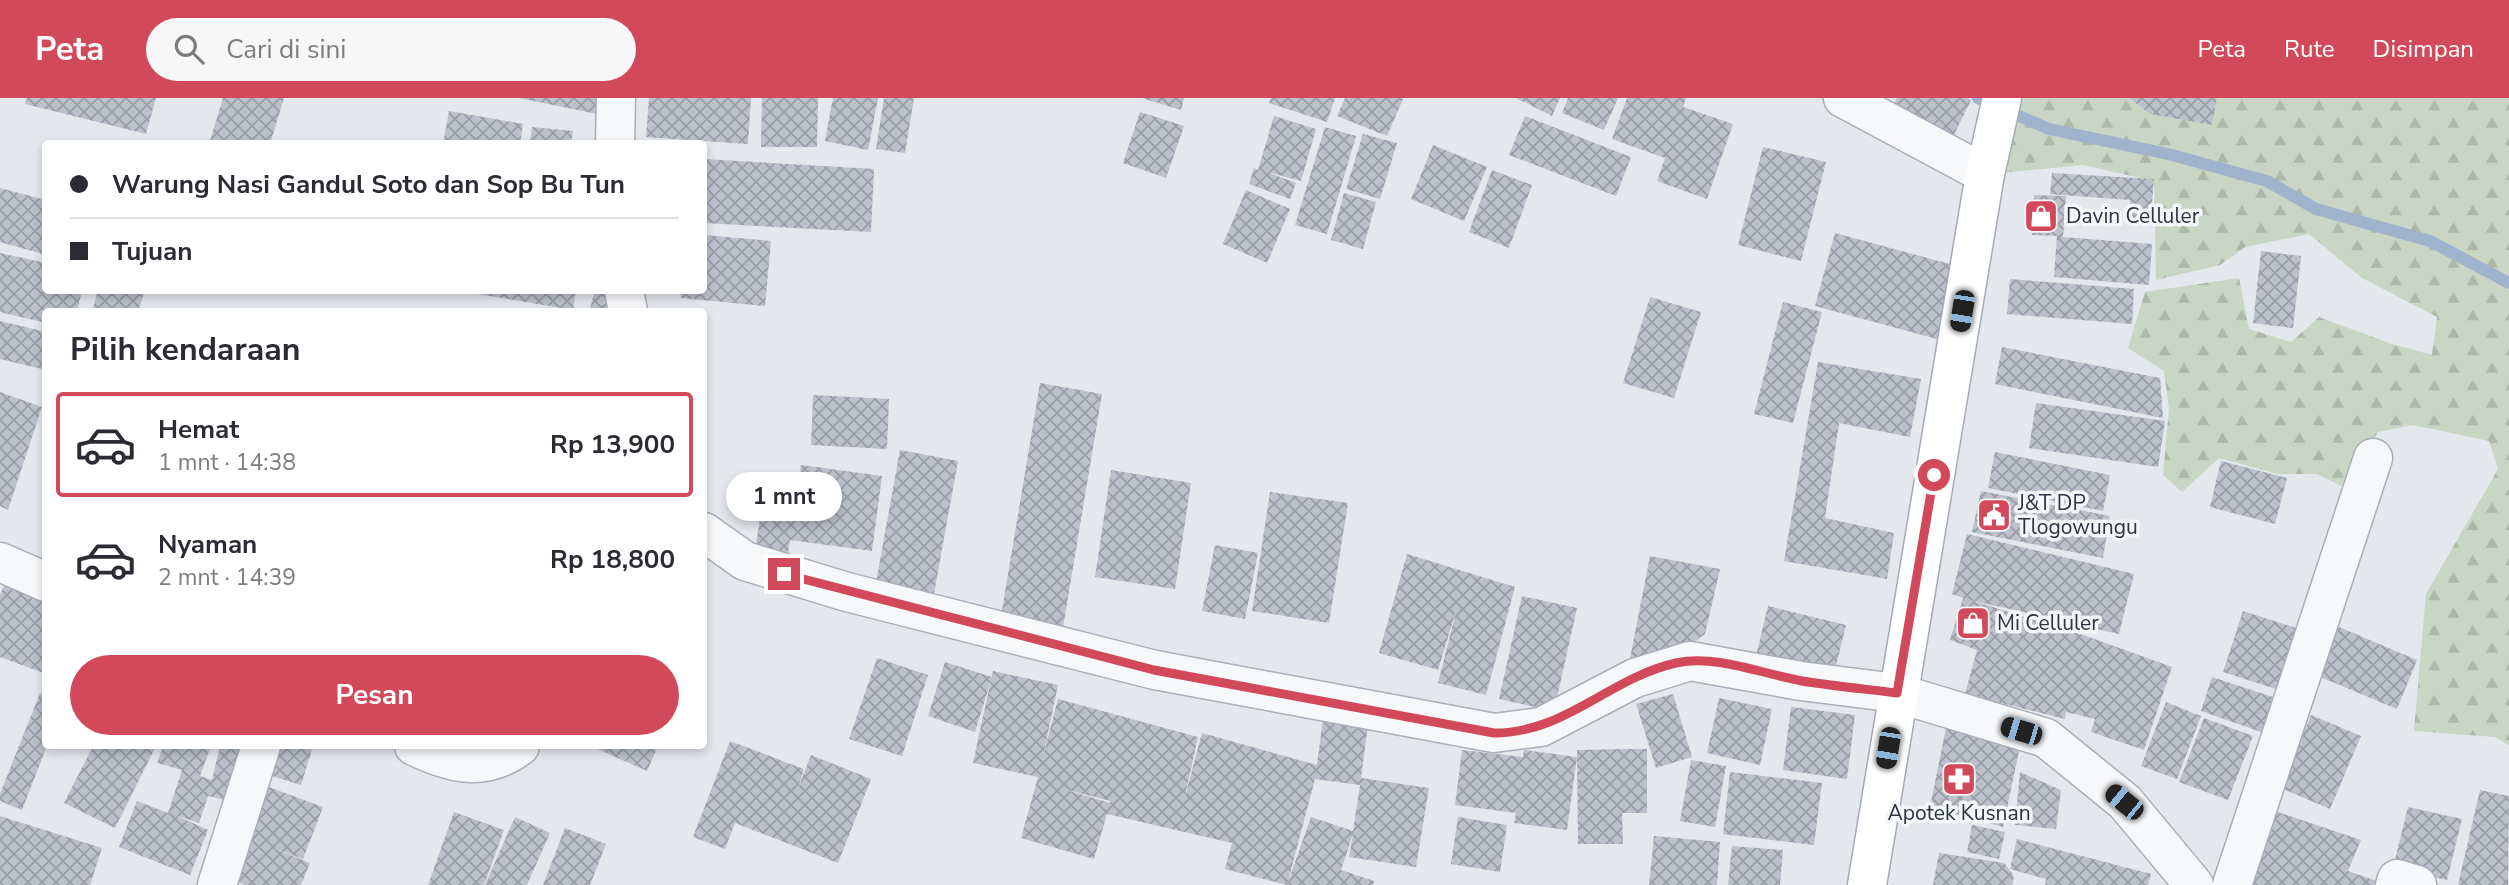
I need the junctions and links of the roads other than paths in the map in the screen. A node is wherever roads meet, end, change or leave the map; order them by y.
1 (616, 98) edge
2 (1843, 98) edge
3 (1999, 113) edge
4 (615, 140) edge
5 (1985, 174) junction
6 (2373, 458) dead end
7 (707, 535) edge
8 (0, 562) edge
9 (42, 580) edge
10 (1897, 693) junction
11 (260, 749) edge
12 (422, 749) edge
13 (516, 749) edge
14 (217, 885) edge
15 (1867, 885) edge
16 (2194, 885) edge
17 (2232, 885) edge
18 (2395, 885) edge
19 (2417, 885) edge

1 - 4 street
2 - 5 street
3 - 5 main road
5 - 10 main road
6 - 17 street
7 - 10 street
8 - 9 street
10 - 15 main road
10 - 16 street
11 - 14 street
12 - 13 street
18 - 19 street

